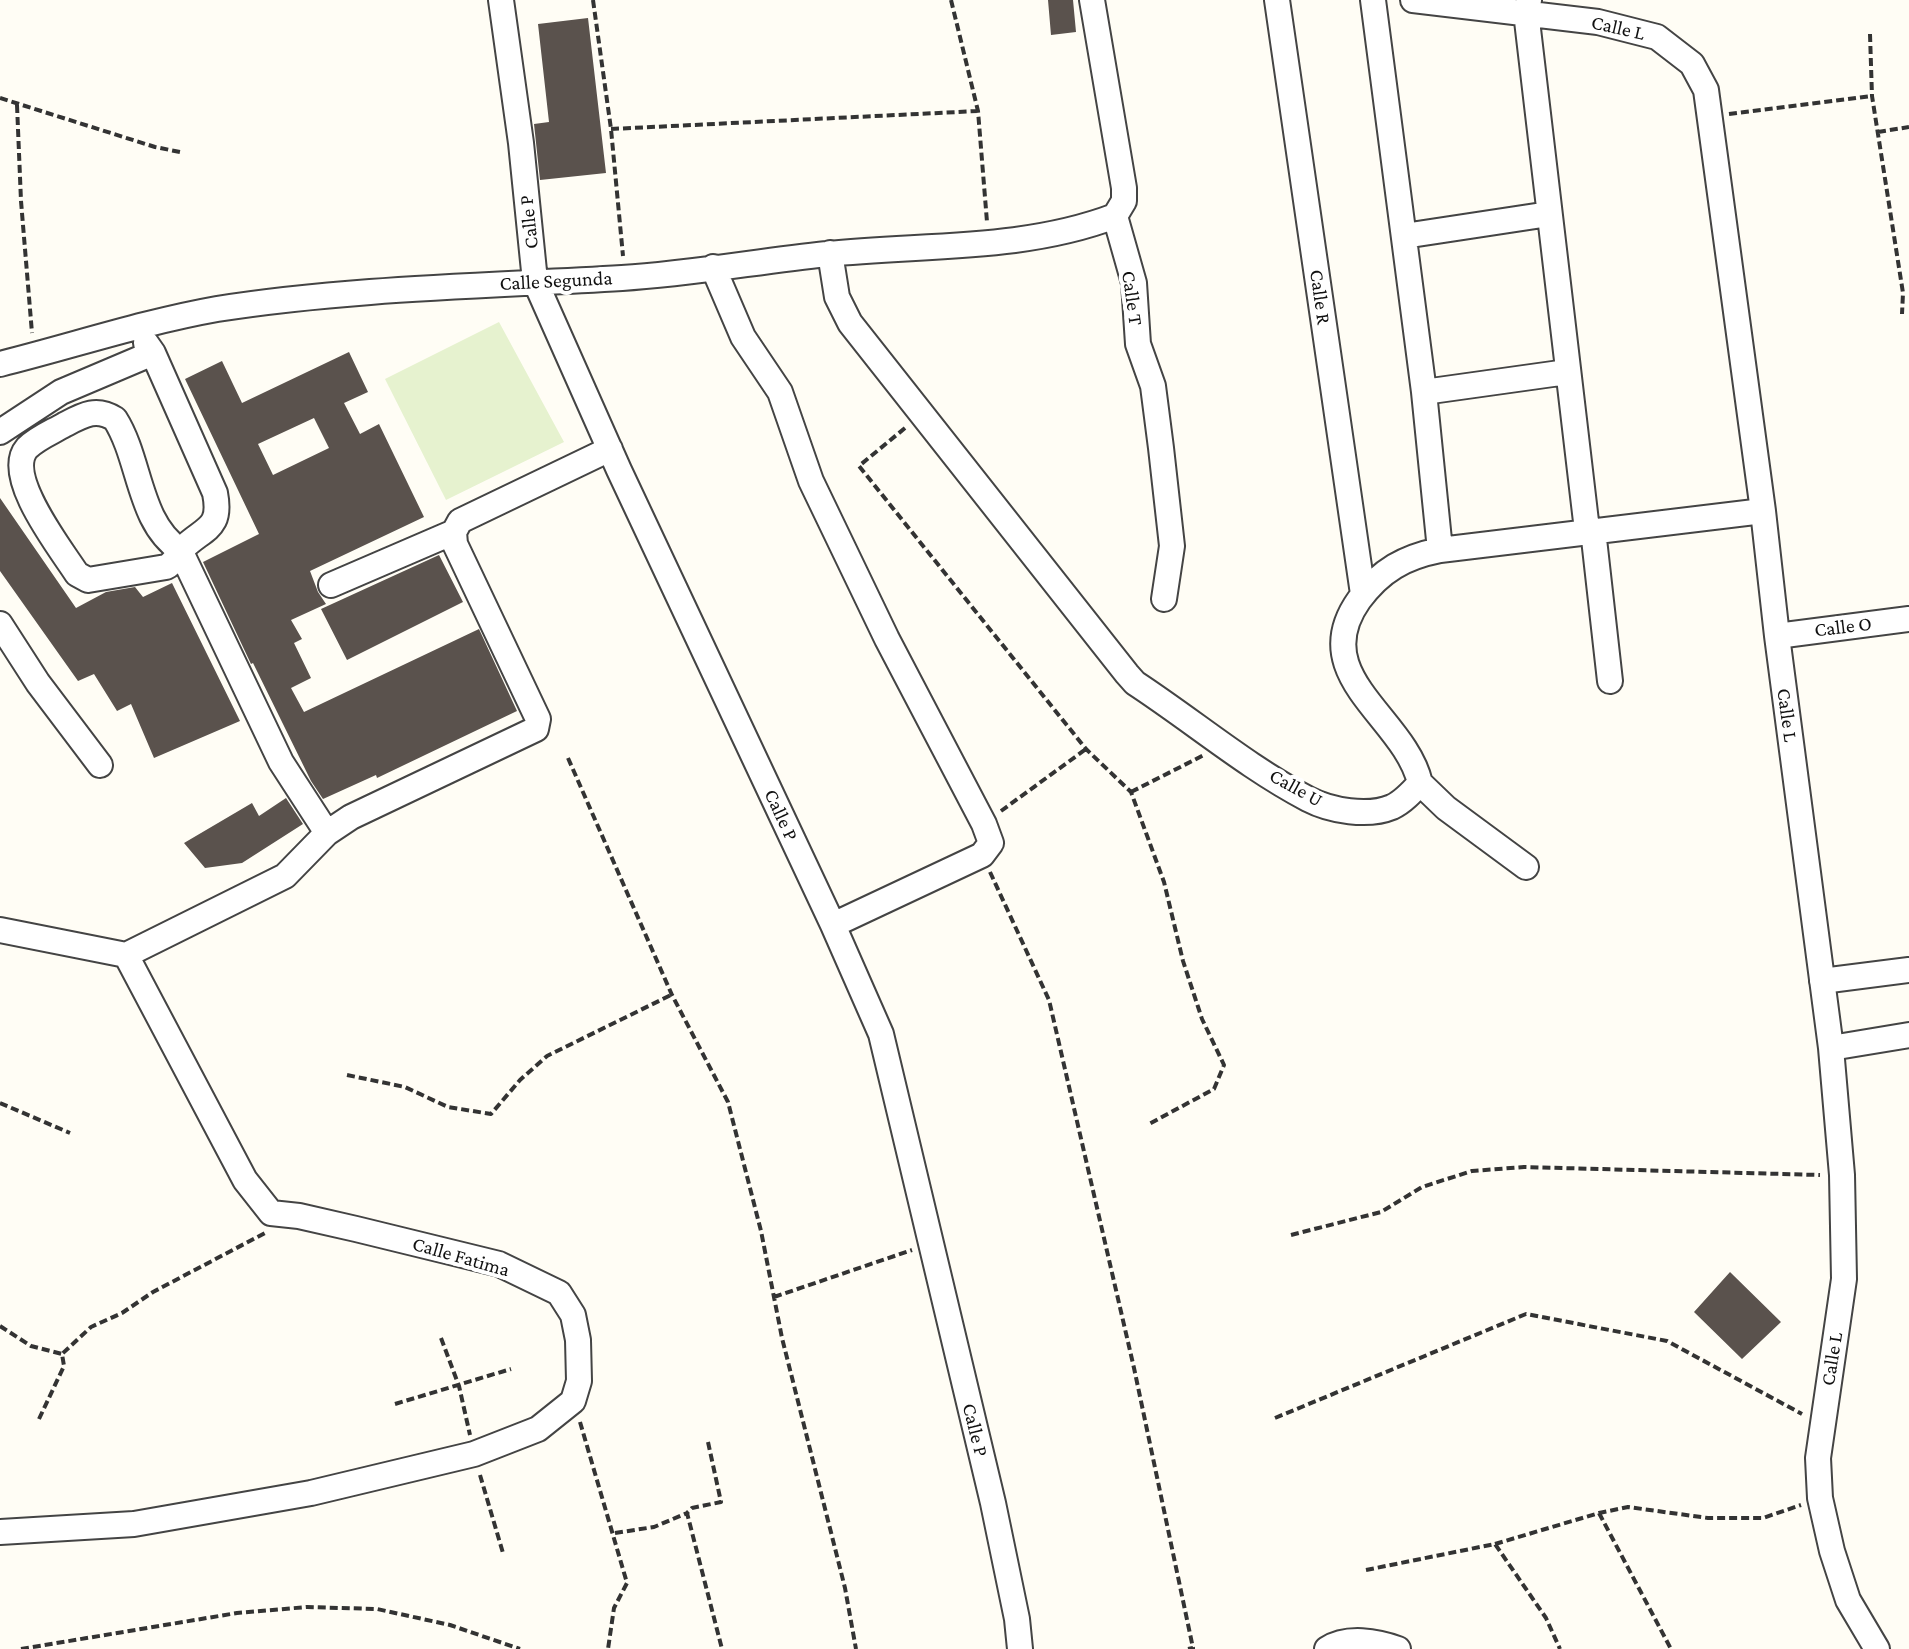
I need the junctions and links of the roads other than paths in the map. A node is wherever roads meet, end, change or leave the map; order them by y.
1 (501, 0) edge
2 (1092, 0) edge
3 (1277, 0) edge
4 (1373, 0) edge
5 (1413, 0) edge
6 (1528, 6) edge
7 (1549, 214) junction
8 (1115, 216) junction
9 (1404, 236) junction
10 (830, 253) junction
11 (713, 267) junction
12 (535, 281) junction
13 (0, 364) edge
14 (1567, 372) junction
15 (1424, 392) junction
16 (0, 432) edge
17 (610, 449) junction
18 (1763, 511) junction
19 (1590, 530) junction
20 (454, 532) junction
21 (180, 550) junction
22 (1440, 550) junction
23 (331, 585) dead end
24 (1363, 594) junction
25 (1164, 599) dead end
26 (1909, 619) edge
27 (0, 624) edge
28 (1777, 636) junction
29 (1610, 681) dead end
30 (100, 765) dead end
31 (1420, 783) junction
32 (327, 833) junction
33 (1526, 867) dead end
34 (833, 925) junction
35 (0, 930) edge
36 (126, 955) junction
37 (1909, 970) edge
38 (1822, 981) junction
39 (1909, 1035) edge
40 (1831, 1048) junction
41 (0, 1532) edge
42 (1020, 1649) edge
43 (1327, 1649) edge
44 (1398, 1649) edge
45 (1877, 1649) edge

1 - 12 street, Calle P
2 - 8 street, Calle T
3 - 24 street, Calle R
4 - 9 street
5 - 6 street, Calle L
6 - 7 street
6 - 18 street, Calle L
7 - 9 street
7 - 14 street
8 - 10 street, Calle Segunda
8 - 25 street, Calle T
9 - 15 street
10 - 11 street, Calle Segunda
10 - 31 street, Calle U
11 - 12 street, Calle Segunda
11 - 34 street
12 - 13 street, Calle Segunda
12 - 17 street, Calle P
14 - 15 street
14 - 19 street
15 - 22 street
16 - 21 street
17 - 20 street
17 - 34 street, Calle P
18 - 19 street
18 - 28 street, Calle L
19 - 22 street
19 - 29 street
20 - 23 street
20 - 32 street
21 - 21 street
21 - 32 street
22 - 24 street
24 - 31 street
26 - 28 street, Calle O
27 - 30 street
28 - 38 street, Calle L
31 - 33 street
32 - 36 street
34 - 42 street, Calle P
35 - 36 street
36 - 41 street, Calle Fatima
37 - 38 street
38 - 40 street, Calle L
39 - 40 street
40 - 45 street, Calle L
43 - 44 street

